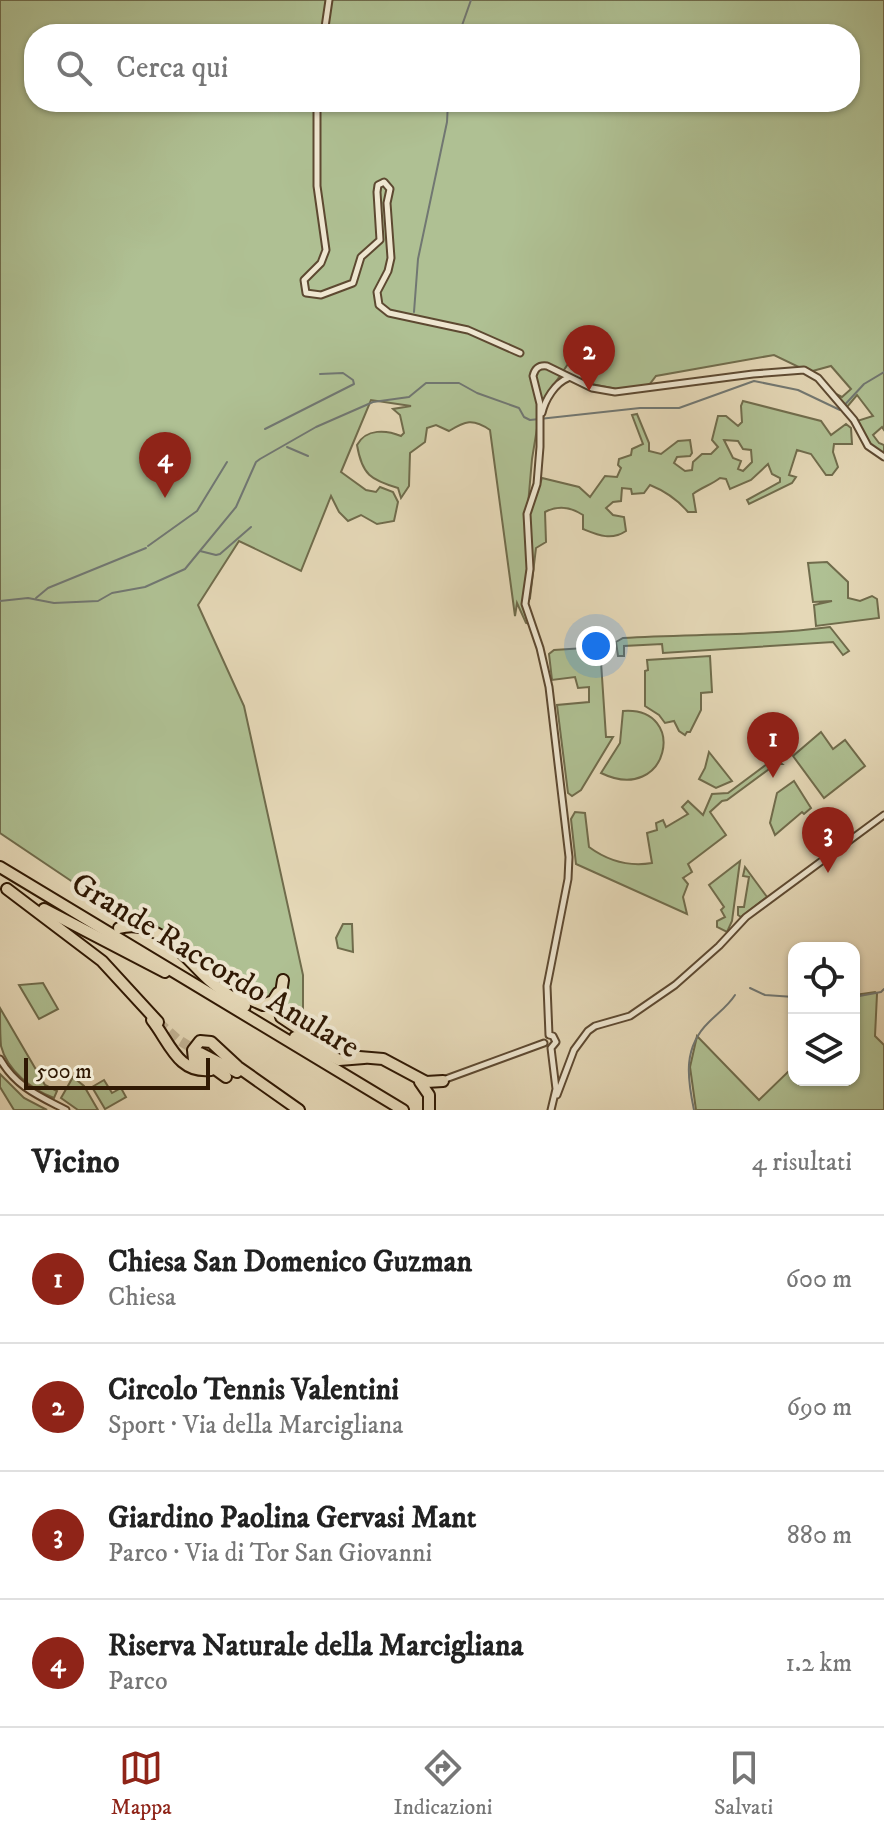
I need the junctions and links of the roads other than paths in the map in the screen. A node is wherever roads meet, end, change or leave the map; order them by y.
1 (329, 0) edge
2 (325, 24) edge
3 (317, 112) edge
4 (520, 353) dead end
5 (554, 370) junction
6 (573, 379) junction
7 (535, 384) junction
8 (556, 386) junction
9 (541, 419) junction
10 (884, 457) edge
11 (884, 815) edge
12 (0, 864) edge
13 (0, 873) edge
14 (3, 887) edge
15 (119, 928) dead end
16 (83, 946) junction
17 (108, 946) dead end
18 (186, 958) junction
19 (166, 973) junction
20 (139, 999) junction
21 (245, 1006) junction
22 (158, 1022) tunnel mouth
23 (263, 1025) junction
24 (549, 1035) junction
25 (286, 1039) junction
26 (544, 1043) junction
27 (307, 1044) junction
28 (551, 1048) junction
29 (200, 1053) tunnel mouth
30 (364, 1058) junction
31 (0, 1059) edge
32 (0, 1065) edge
33 (554, 1065) junction
34 (211, 1070) dead end
35 (565, 1071) junction
36 (408, 1074) junction
37 (229, 1076) dead end
38 (443, 1081) junction
39 (556, 1086) junction
40 (265, 1089) junction
41 (554, 1100) junction
42 (60, 1110) edge
43 (66, 1110) edge
44 (286, 1110) edge
45 (299, 1110) edge
46 (392, 1110) edge
47 (403, 1110) edge
48 (411, 1110) edge
49 (429, 1110) edge
50 (551, 1110) edge

1 - 2 street
3 - 4 street
5 - 6 street
5 - 7 street
5 - 8 street
6 - 8 street
6 - 10 street
7 - 8 street
7 - 9 street
8 - 9 street
9 - 24 street
11 - 35 street
12 - 21 highway, Grande Raccordo Anulare
12 - 23 highway, Grande Raccordo Anulare
13 - 19 highway, Grande Raccordo Anulare
14 - 16 highway
14 - 19 highway
15 - 18 highway
16 - 20 highway
16 - 34 highway
17 - 20 highway
18 - 21 highway
18 - 30 highway
19 - 23 highway, Grande Raccordo Anulare
20 - 22 highway
21 - 23 highway, Grande Raccordo Anulare
23 - 25 highway, Grande Raccordo Anulare
24 - 26 street
24 - 28 street
25 - 27 highway
25 - 46 highway, Grande Raccordo Anulare
25 - 47 highway, Grande Raccordo Anulare
26 - 28 street
26 - 38 street
27 - 30 highway
27 - 48 highway
28 - 33 street
29 - 40 highway
30 - 36 highway
31 - 43 street
32 - 42 street
33 - 35 street
33 - 39 street
35 - 39 street
35 - 41 street
36 - 38 highway
36 - 49 highway
37 - 45 highway
38 - 49 highway
39 - 41 street
40 - 44 highway
40 - 45 highway
41 - 50 street

